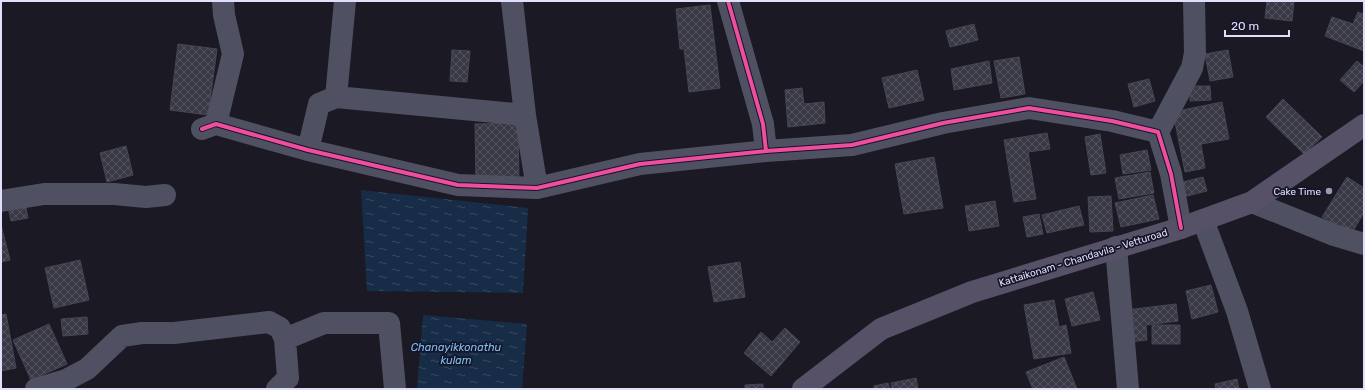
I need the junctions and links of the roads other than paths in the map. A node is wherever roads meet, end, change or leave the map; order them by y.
1 (223, 1) edge
2 (345, 1) edge
3 (512, 1) edge
4 (728, 1) edge
5 (1194, 1) edge
6 (336, 97) junction
7 (525, 115) junction
8 (1364, 125) edge
9 (1158, 132) junction
10 (308, 150) junction
11 (766, 151) junction
12 (537, 188) junction
13 (165, 195) dead end
14 (1, 201) edge
15 (1252, 202) junction
16 (1203, 220) junction
17 (1181, 228) junction
18 (1364, 244) edge
19 (1116, 247) junction
20 (285, 339) junction
21 (36, 389) edge
22 (277, 389) edge
23 (394, 389) edge
24 (803, 389) edge
25 (1128, 389) edge
26 (1260, 389) edge

1 - 10 street
2 - 6 street
3 - 7 street
4 - 11 street
5 - 9 street
6 - 7 street
6 - 10 street
7 - 12 street
8 - 15 main road, Kattaikonam - Chandavila - Vetturoad
9 - 11 street
9 - 17 street
10 - 12 street
11 - 12 street
13 - 14 street
15 - 16 main road, Kattaikonam - Chandavila - Vetturoad
15 - 18 street
16 - 17 main road, Kattaikonam - Chandavila - Vetturoad
16 - 26 street
17 - 19 main road, Kattaikonam - Chandavila - Vetturoad
19 - 24 main road, Kattaikonam - Chandavila - Vetturoad
19 - 25 street
20 - 21 street
20 - 22 street
20 - 23 street

